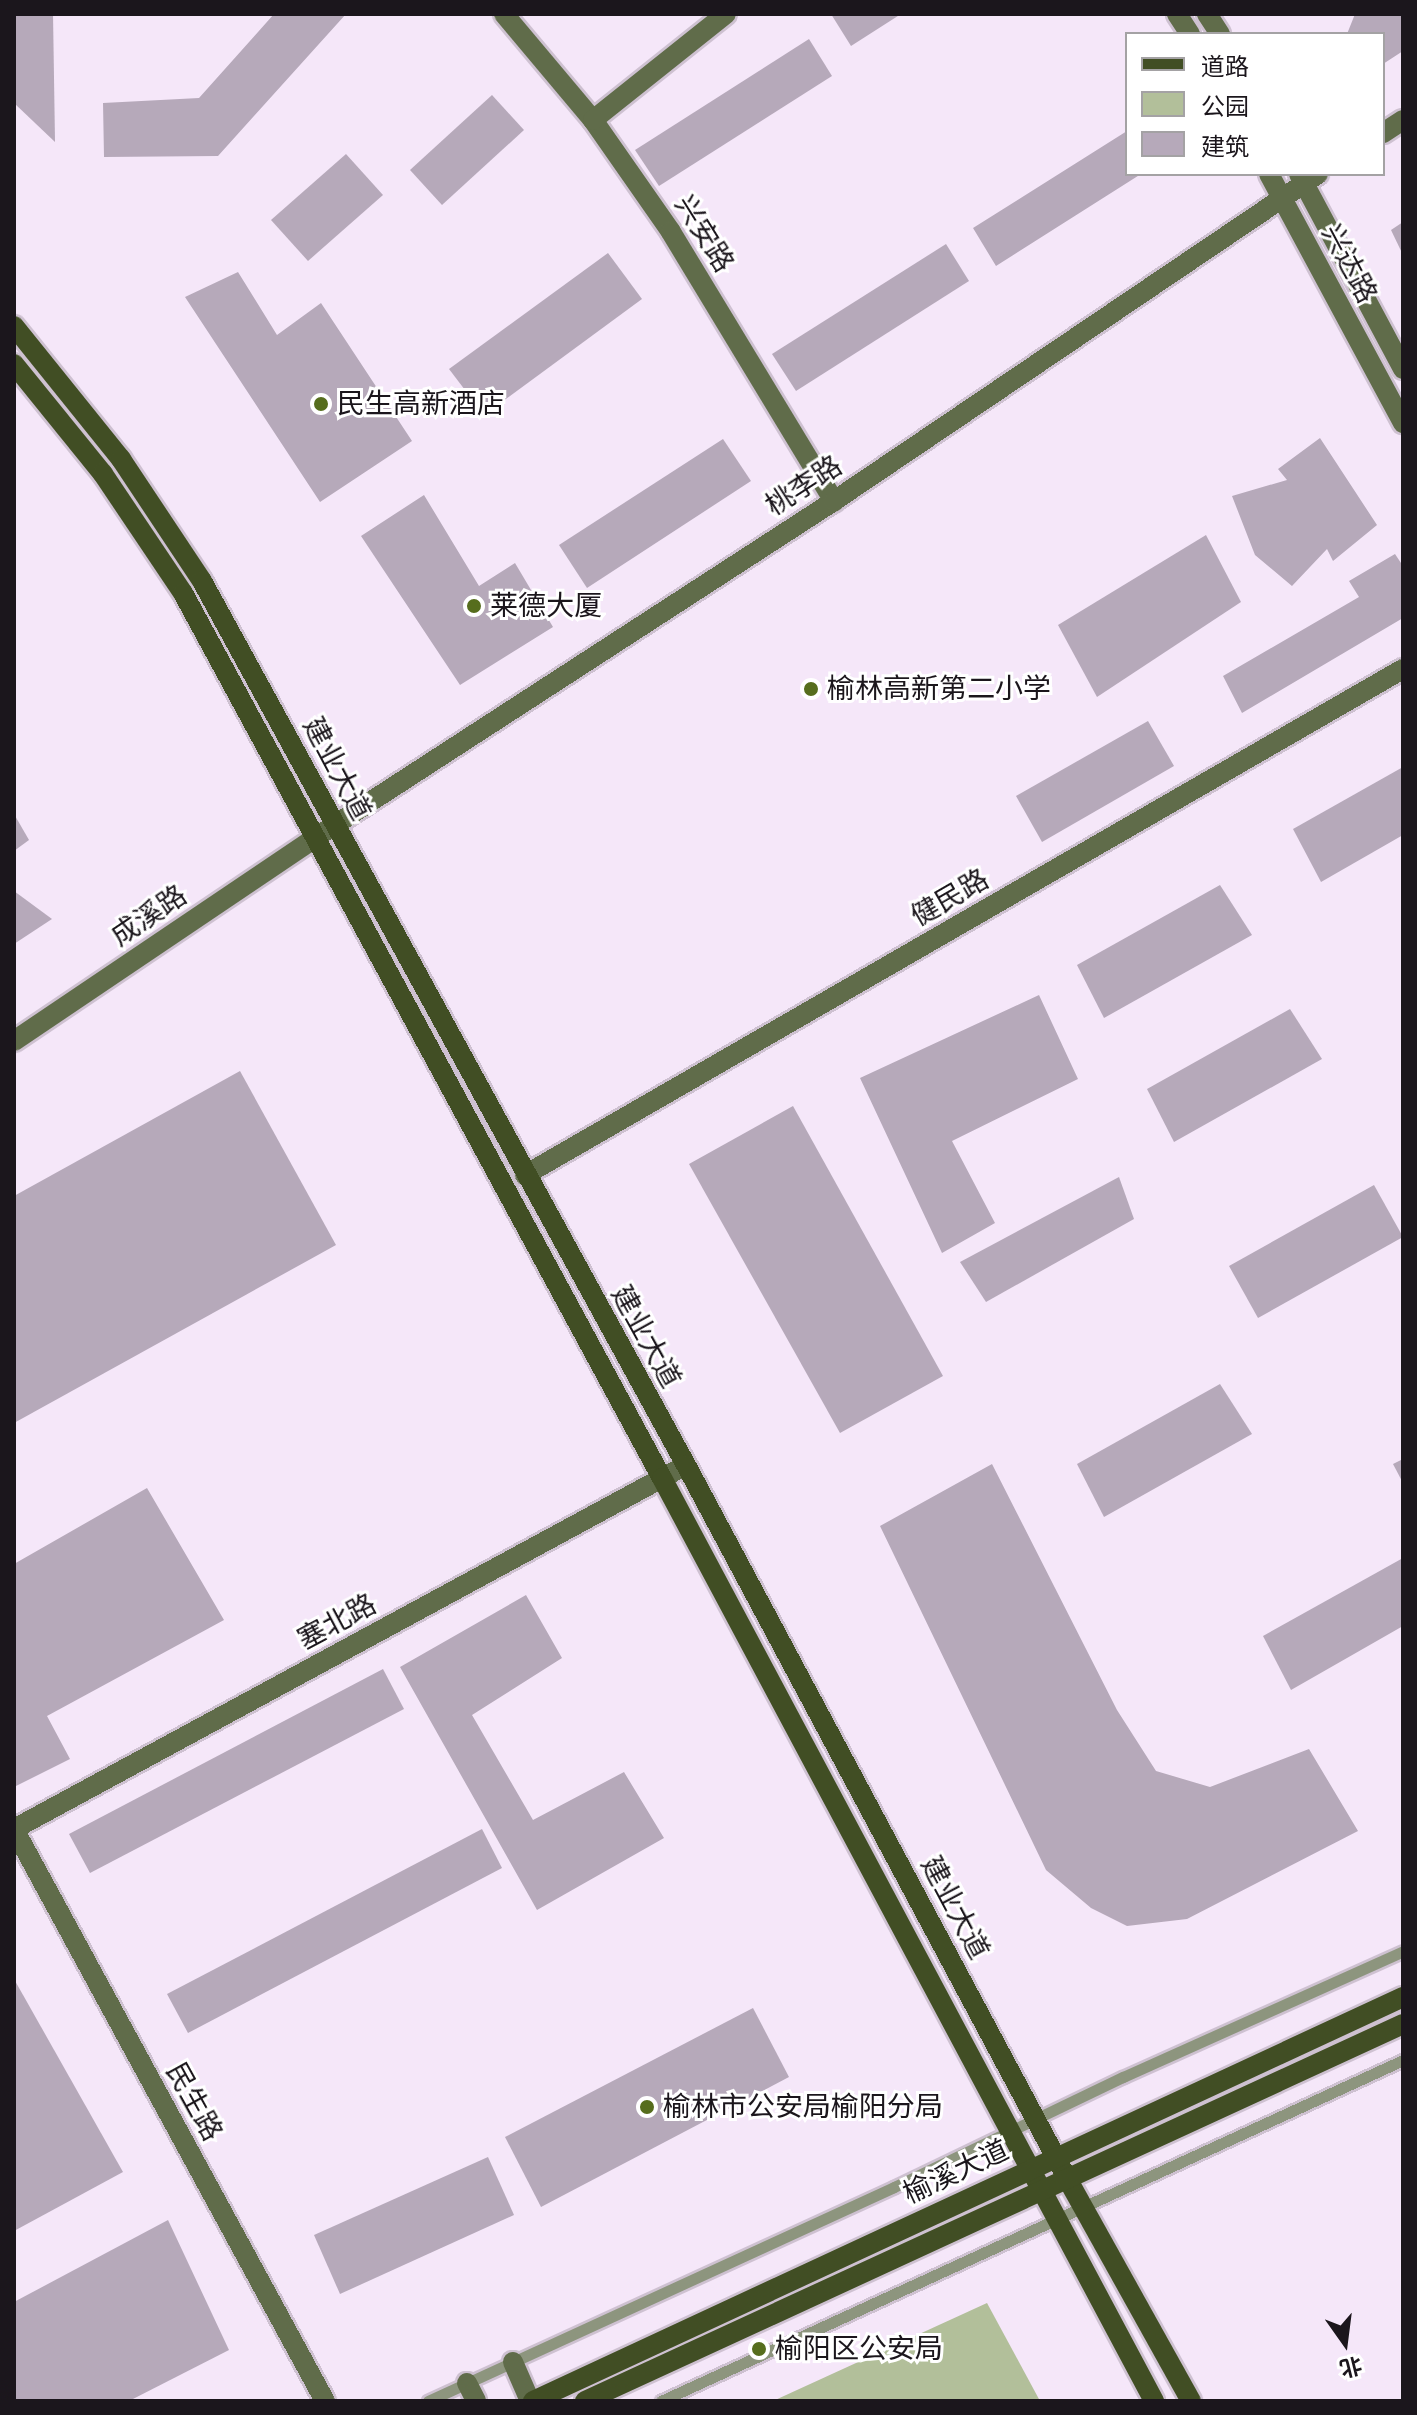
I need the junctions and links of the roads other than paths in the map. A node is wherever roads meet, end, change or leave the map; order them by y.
1 (504, 14) edge
2 (726, 14) edge
3 (1177, 14) edge
4 (1207, 14) edge
5 (1189, 32) edge
6 (1219, 32) edge
7 (593, 120) junction
8 (1403, 120) edge
9 (1385, 132) edge
10 (1270, 176) edge
11 (1307, 177) edge
12 (1282, 198) junction
13 (14, 326) edge
14 (14, 364) edge
15 (1403, 369) edge
16 (1403, 423) edge
17 (834, 501) junction
18 (1403, 669) edge
19 (334, 825) junction
20 (316, 837) junction
21 (14, 1041) edge
22 (525, 1175) junction
23 (686, 1465) junction
24 (662, 1478) junction
25 (14, 1829) edge
26 (1403, 1951) edge
27 (1403, 1997) edge
28 (1403, 2024) edge
29 (1403, 2060) edge
30 (1036, 2118) junction
31 (1012, 2130) junction
32 (1057, 2157) junction
33 (1033, 2168) junction
34 (1068, 2180) junction
35 (1045, 2191) junction
36 (1084, 2207) junction
37 (1058, 2219) junction
38 (513, 2362) junction
39 (472, 2392) edge
40 (325, 2401) edge
41 (428, 2401) edge
42 (532, 2401) edge
43 (585, 2401) edge
44 (661, 2401) edge
45 (1154, 2401) edge
46 (1191, 2401) edge

1 - 7 street, 兴安路
2 - 7 street
3 - 5 street
4 - 6 street
7 - 17 street, 兴安路
8 - 9 street
10 - 12 street, 兴达路
11 - 12 street, 桃李路
11 - 15 street, 兴达路
12 - 16 street, 兴达路
12 - 17 street, 桃李路
13 - 19 main road, 建业大道
14 - 20 main road, 建业大道
17 - 19 street, 桃李路
18 - 22 street, 健民路
19 - 20 street, 桃李路
19 - 22 main road, 建业大道
20 - 21 street, 成溪路
20 - 24 main road, 建业大道
22 - 23 main road, 建业大道
23 - 24 street, 塞北路
23 - 30 main road, 建业大道
24 - 25 street, 塞北路
24 - 31 main road, 建业大道
25 - 40 street, 民生路
26 - 30 lane
27 - 32 main road, 榆溪大道
28 - 34 main road, 榆溪大道
29 - 36 lane
30 - 31 lane
30 - 32 main road, 建业大道
31 - 33 main road, 建业大道
31 - 38 lane
32 - 33 main road, 榆溪大道
32 - 34 main road, 建业大道
33 - 35 main road, 建业大道
33 - 42 main road, 榆溪大道
34 - 35 main road, 榆溪大道
34 - 36 main road, 建业大道
35 - 37 main road, 建业大道
35 - 43 main road, 榆溪大道
36 - 37 lane
36 - 46 main road, 建业大道
37 - 44 lane
37 - 45 main road, 建业大道
38 - 39 lane
38 - 42 street
39 - 41 lane

